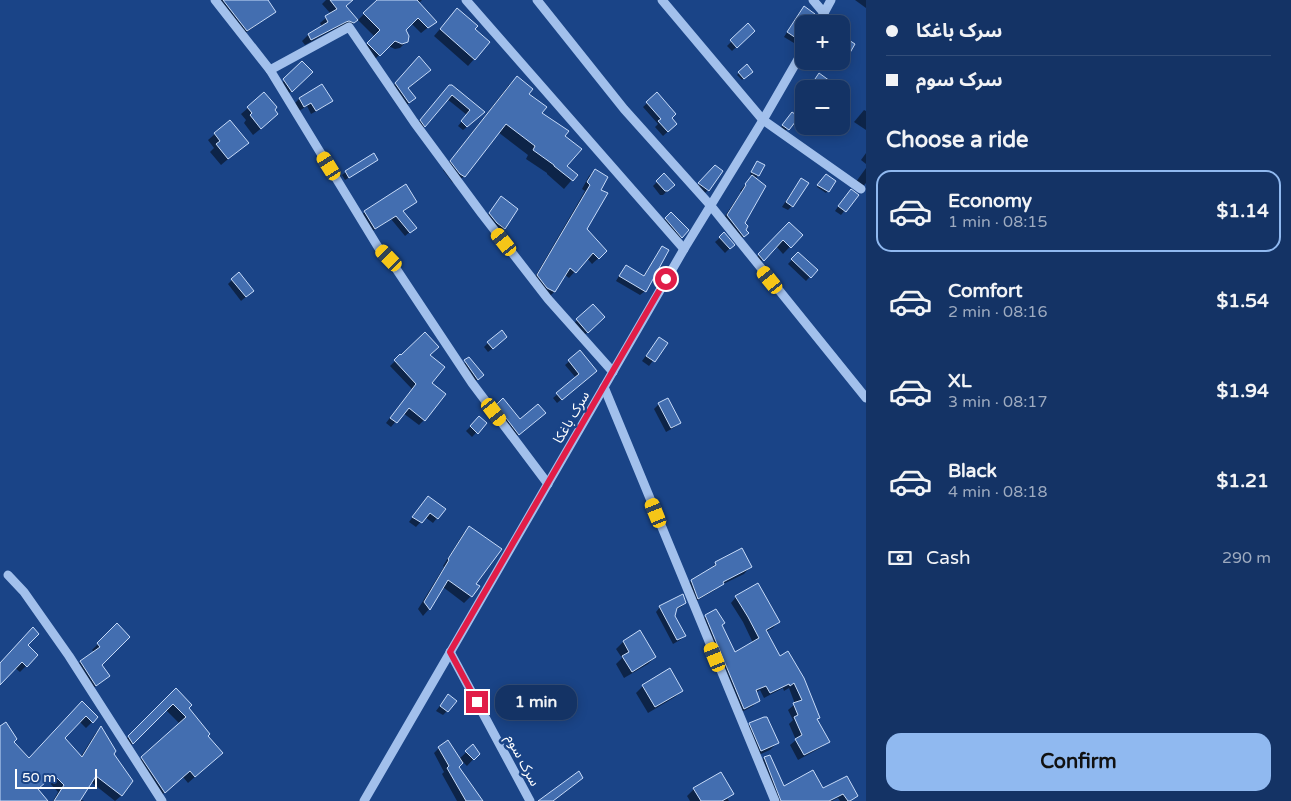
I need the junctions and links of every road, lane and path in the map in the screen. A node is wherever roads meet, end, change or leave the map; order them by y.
1 (215, 0) edge
2 (466, 0) edge
3 (536, 0) edge
4 (662, 0) edge
5 (813, 0) edge
6 (831, 0) edge
7 (824, 13) joint
8 (795, 65) edge
9 (270, 70) junction
10 (763, 120) junction
11 (861, 189) dead end
12 (711, 206) junction
13 (684, 248) junction
14 (613, 372) junction
15 (604, 387) junction
16 (866, 398) edge
17 (548, 484) junction
18 (8, 576) dead end
19 (450, 652) junction
20 (162, 801) edge
21 (364, 801) edge
22 (530, 801) edge
23 (775, 801) edge

1 - 9 street
2 - 13 street
3 - 12 street
4 - 10 street
5 - 7 street
6 - 7 street
8 - 10 street, سرک باغکا
9 - 14 street
9 - 17 street
10 - 11 street
10 - 12 street, سرک باغکا
12 - 13 street, سرک باغکا
12 - 16 street
13 - 14 street, سرک باغکا
14 - 15 street, سرک باغکا
15 - 17 street, سرک باغکا
15 - 23 street
17 - 19 street, سرک باغکا
18 - 20 street
19 - 21 street, سرک باغکا
19 - 22 street, سرک سوم

